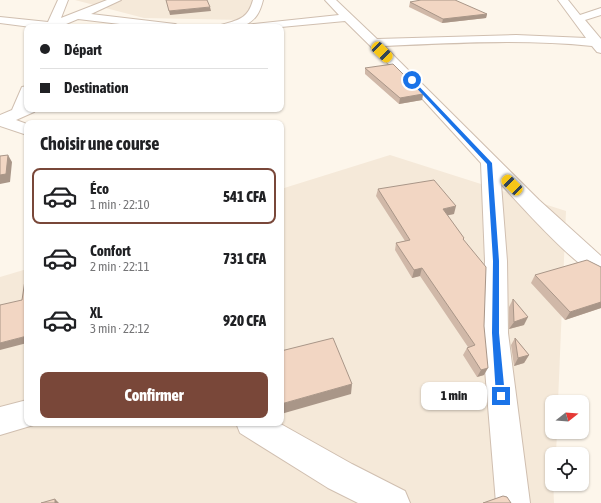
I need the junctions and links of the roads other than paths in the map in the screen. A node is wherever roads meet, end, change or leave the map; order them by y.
1 (63, 0) edge
2 (116, 0) edge
3 (258, 0) edge
4 (330, 0) edge
5 (563, 0) edge
6 (601, 11) edge
7 (80, 16) junction
8 (348, 18) junction
9 (578, 19) junction
10 (0, 20) edge
11 (35, 24) edge
12 (53, 24) edge
13 (58, 24) edge
14 (150, 24) edge
15 (235, 24) edge
16 (282, 24) edge
17 (373, 43) junction
18 (600, 45) edge
19 (24, 111) edge
20 (1, 121) edge
21 (24, 129) edge
22 (490, 163) junction
23 (601, 269) edge
24 (24, 415) edge
25 (0, 421) edge
26 (257, 426) edge
27 (393, 503) edge
28 (513, 503) edge

1 - 12 street
2 - 7 street
3 - 15 street
4 - 8 street
5 - 9 street
6 - 9 street
7 - 13 street
7 - 14 street
8 - 16 street
8 - 17 street
9 - 18 street
10 - 11 street
17 - 18 street
17 - 22 street
19 - 20 street
20 - 21 street
22 - 23 street
22 - 28 street
24 - 25 street
26 - 27 street

